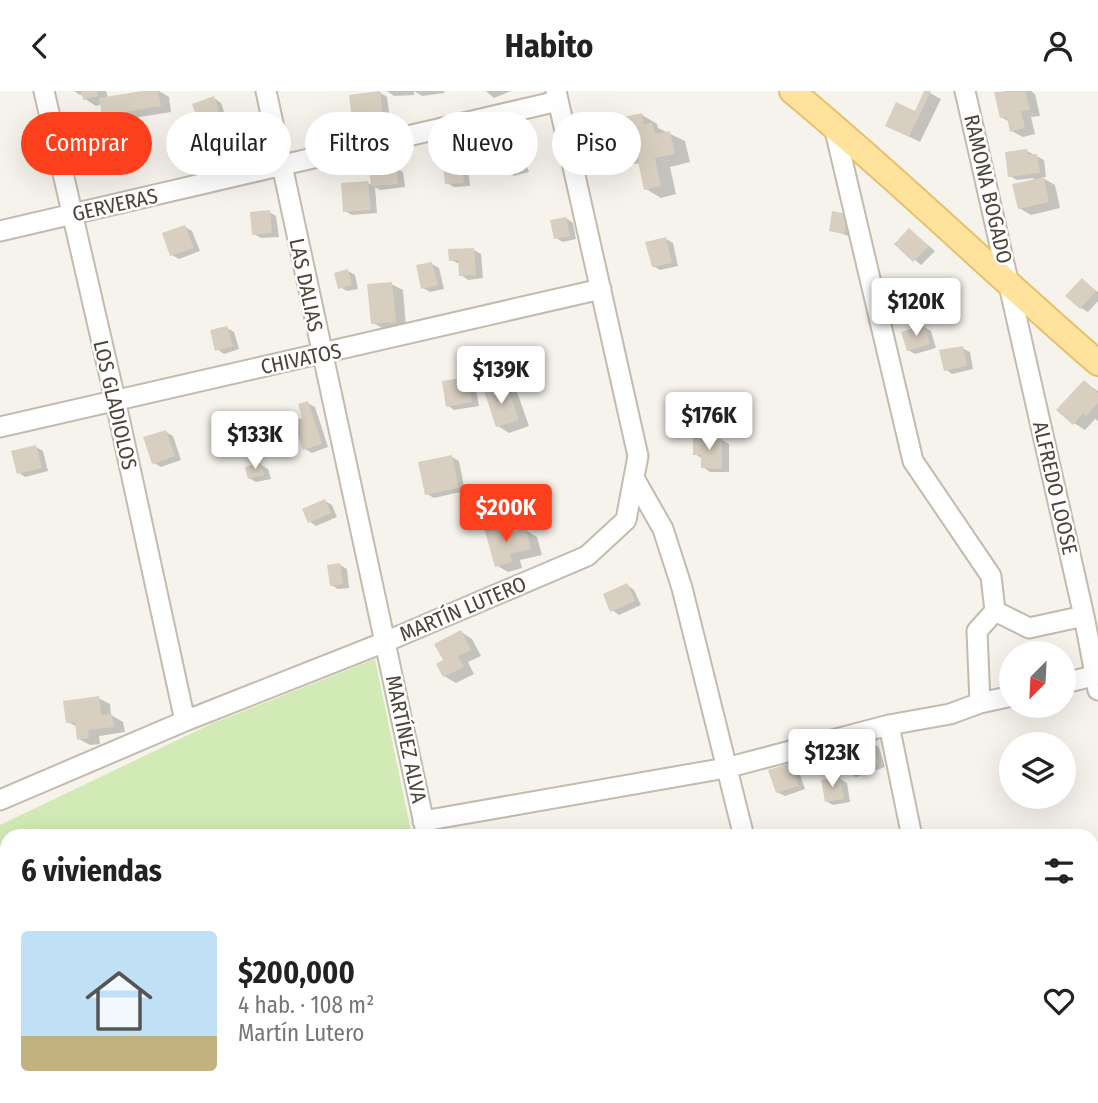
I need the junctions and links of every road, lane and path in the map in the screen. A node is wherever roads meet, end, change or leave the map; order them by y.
1 (44, 91) edge
2 (266, 91) edge
3 (792, 91) edge
4 (965, 91) edge
5 (557, 96) edge
6 (270, 112) edge
7 (834, 126) junction
8 (291, 162) edge
9 (240, 175) edge
10 (283, 175) edge
11 (71, 216) junction
12 (0, 230) edge
13 (1011, 287) junction
14 (601, 289) junction
15 (321, 355) junction
16 (1098, 363) edge
17 (115, 399) junction
18 (0, 427) edge
19 (634, 478) junction
20 (995, 611) junction
21 (1084, 616) junction
22 (385, 642) junction
23 (1097, 680) edge
24 (1076, 682) edge
25 (999, 699) edge
26 (980, 703) junction
27 (184, 720) junction
28 (889, 726) junction
29 (726, 768) junction
30 (0, 800) edge
31 (425, 829) edge
32 (742, 829) edge
33 (910, 829) edge

1 - 11 street, LOS GLADIOLOS
2 - 6 street, LAS DALIAS
3 - 7 main road
4 - 13 street, RAMONA BOGADO
5 - 8 street, GERVERAS
5 - 14 street, MARTÍN LUTERO
7 - 13 main road
7 - 20 street
9 - 11 street, GERVERAS
10 - 15 street, LAS DALIAS
11 - 12 street, GERVERAS
11 - 17 street, LOS GLADIOLOS
13 - 16 main road
13 - 21 street, ALFREDO LOOSE
14 - 15 street, CHIVATOS
14 - 19 street, MARTÍN LUTERO
15 - 17 street, CHIVATOS
15 - 22 street, LAS DALIAS
17 - 18 street, CHIVATOS
17 - 27 street, LOS GLADIOLOS
19 - 22 street, MARTÍN LUTERO
19 - 29 street
20 - 21 street
20 - 26 street
21 - 23 street, ALFREDO LOOSE
22 - 27 street, MARTÍN LUTERO
22 - 31 street, MARTÍNEZ ALVA
23 - 24 street
25 - 26 street
26 - 28 street
27 - 30 street, MARTÍN LUTERO
28 - 29 street
28 - 33 street
29 - 31 street
29 - 32 street

